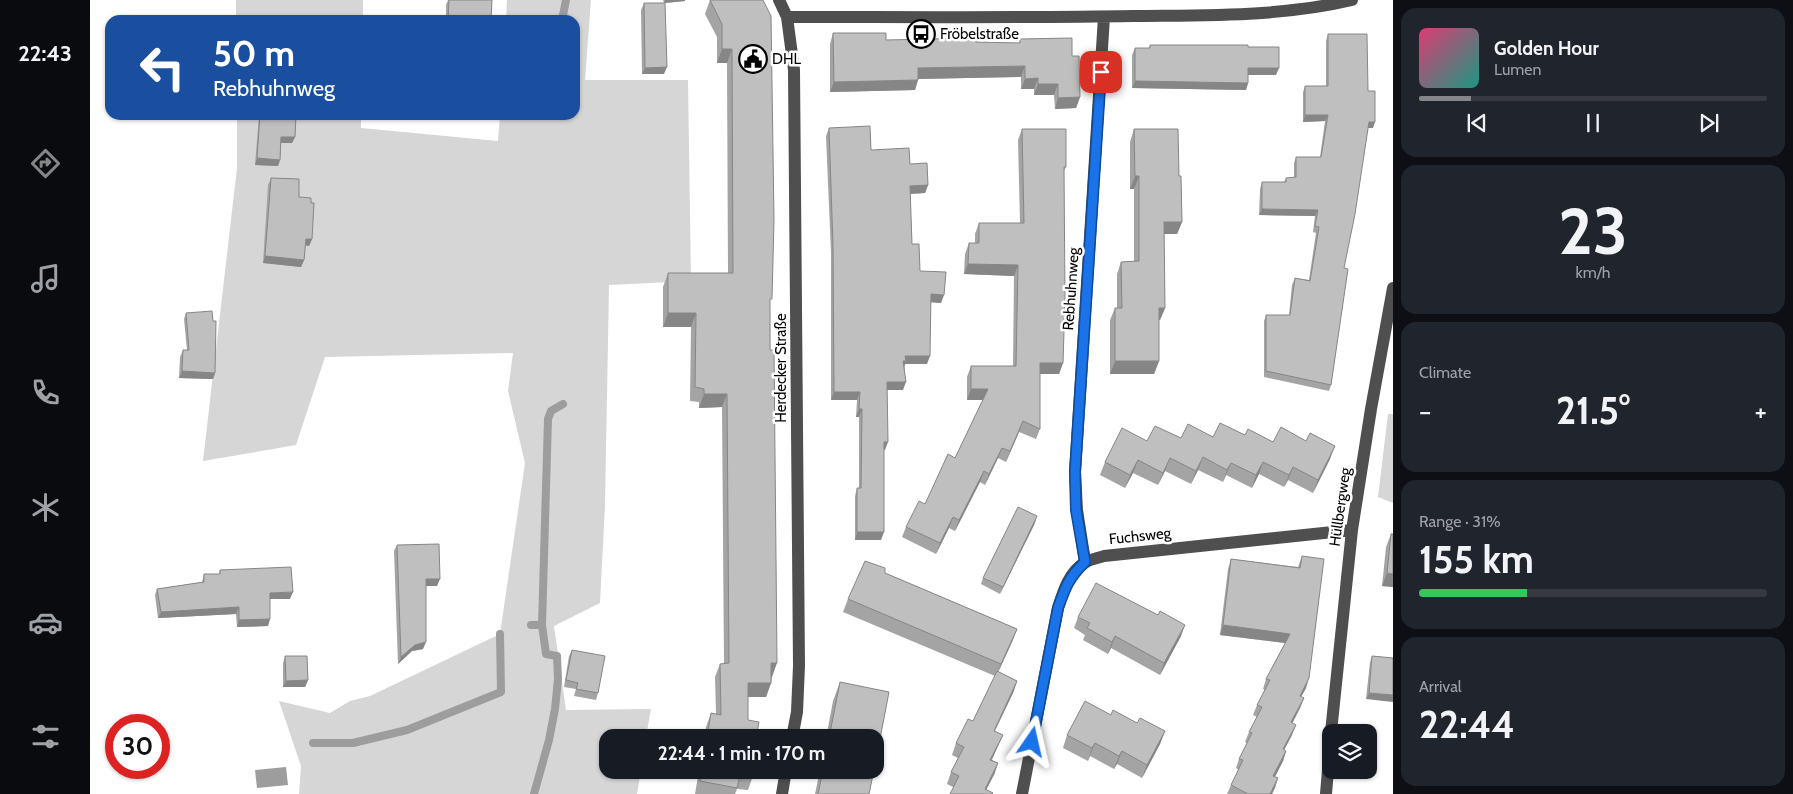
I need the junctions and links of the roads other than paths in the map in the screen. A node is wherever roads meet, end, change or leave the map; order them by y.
1 (779, 0) edge
2 (1352, 0) edge
3 (787, 17) junction
4 (1104, 17) junction
5 (1393, 288) edge
6 (1352, 530) junction
7 (1085, 562) junction
8 (1332, 724) edge
9 (793, 729) edge
10 (784, 779) edge
11 (1327, 779) edge
12 (782, 794) edge
13 (1022, 794) edge
14 (1326, 794) edge

1 - 3 street, Herdecker Straße
2 - 4 street
3 - 4 street
3 - 9 street, Herdecker Straße
4 - 7 street, Rebhuhnweg
5 - 6 street, Hüllbergweg
6 - 7 street, Fuchsweg
6 - 8 street, Hüllbergweg
7 - 13 street
10 - 12 street
11 - 14 street, Hüllbergweg

